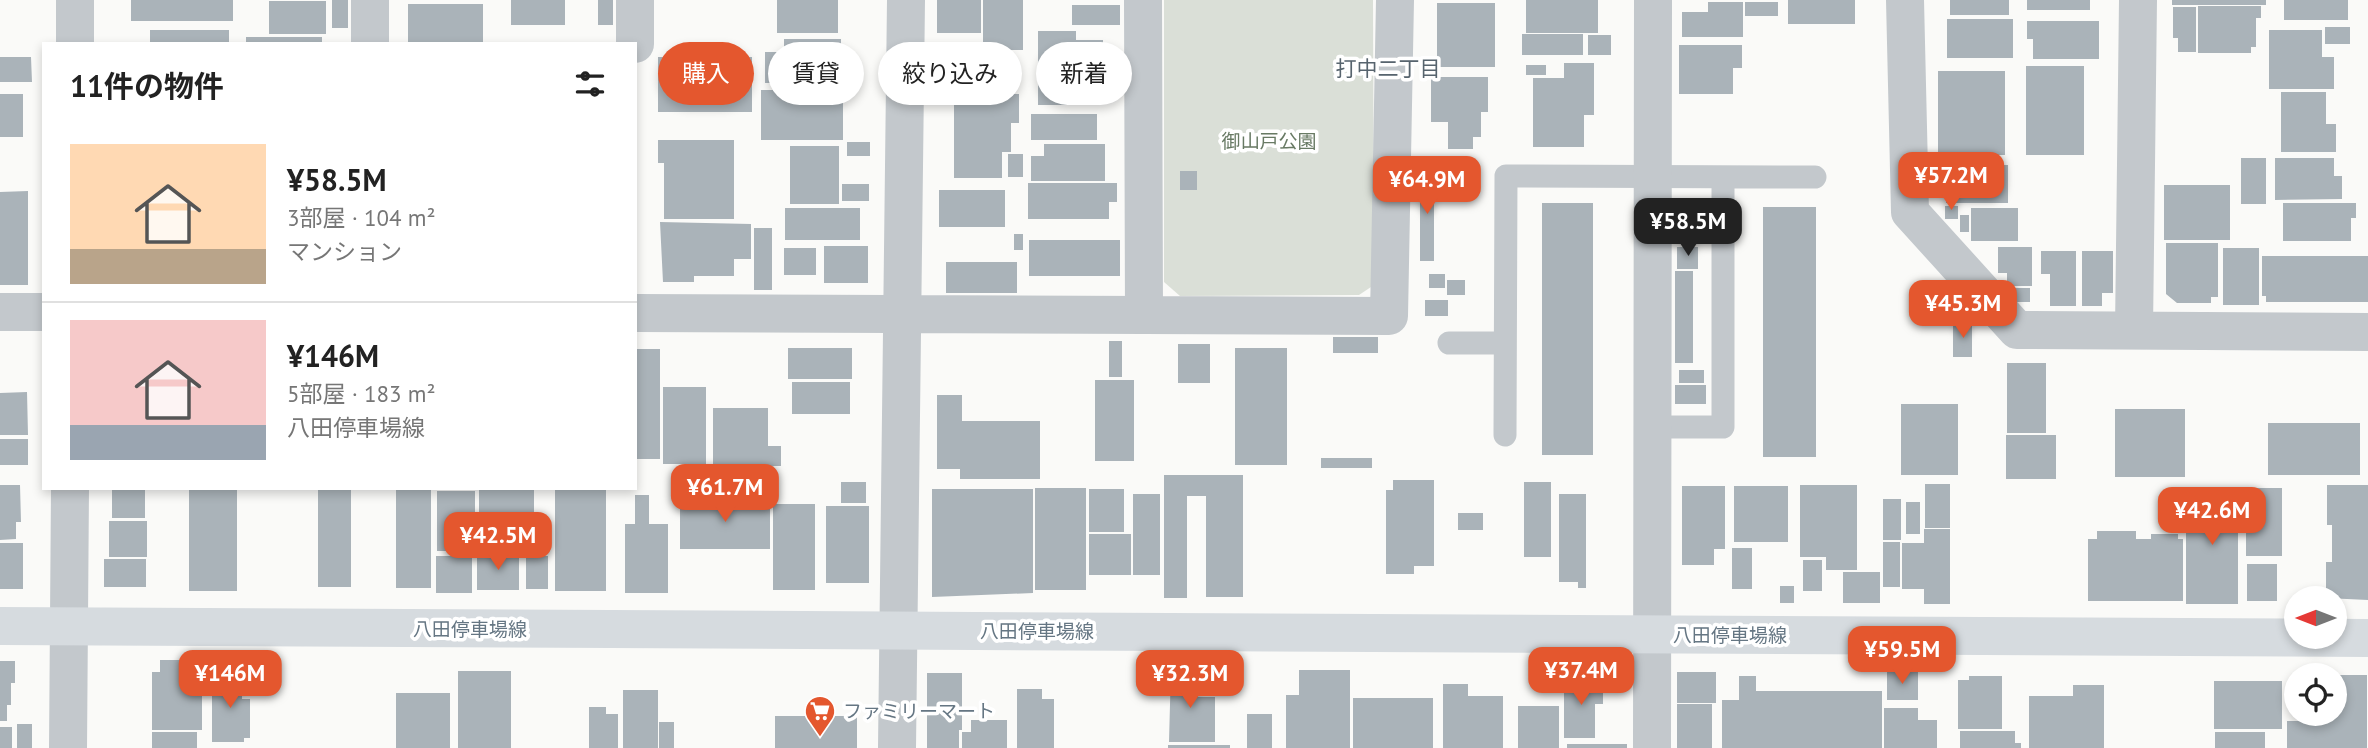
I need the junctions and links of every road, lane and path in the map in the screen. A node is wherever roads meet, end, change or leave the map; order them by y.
1 (75, 0) edge
2 (370, 0) edge
3 (635, 0) edge
4 (906, 0) edge
5 (1143, 0) edge
6 (1395, 0) edge
7 (1653, 0) edge
8 (1905, 0) edge
9 (2138, 0) edge
10 (75, 42) edge
11 (370, 42) edge
12 (635, 42) edge
13 (1653, 176) junction
14 (1723, 177) junction
15 (1815, 177) dead end
16 (0, 312) edge
17 (42, 312) edge
18 (637, 313) edge
19 (902, 314) junction
20 (1144, 315) junction
21 (2134, 330) junction
22 (2368, 332) edge
23 (1449, 343) dead end
24 (1506, 343) junction
25 (1653, 427) junction
26 (1506, 435) dead end
27 (70, 490) edge
28 (0, 626) edge
29 (68, 627) junction
30 (897, 631) junction
31 (1653, 634) junction
32 (2368, 638) edge
33 (68, 748) edge
34 (897, 748) edge
35 (1652, 748) edge

1 - 10 street
2 - 11 street
3 - 12 street
4 - 19 street
5 - 20 street
6 - 20 street
7 - 13 street
8 - 21 street
9 - 21 street
13 - 14 lane
13 - 24 lane
13 - 25 street
14 - 15 lane
14 - 25 lane
16 - 17 street
18 - 19 street
19 - 20 street
19 - 30 street
21 - 22 street
23 - 24 lane
24 - 26 lane
25 - 31 street
27 - 29 street
28 - 29 main road, 八田停車場線
29 - 30 main road, 八田停車場線
29 - 33 street
30 - 31 main road, 八田停車場線
30 - 34 street
31 - 32 main road, 八田停車場線
31 - 35 street

